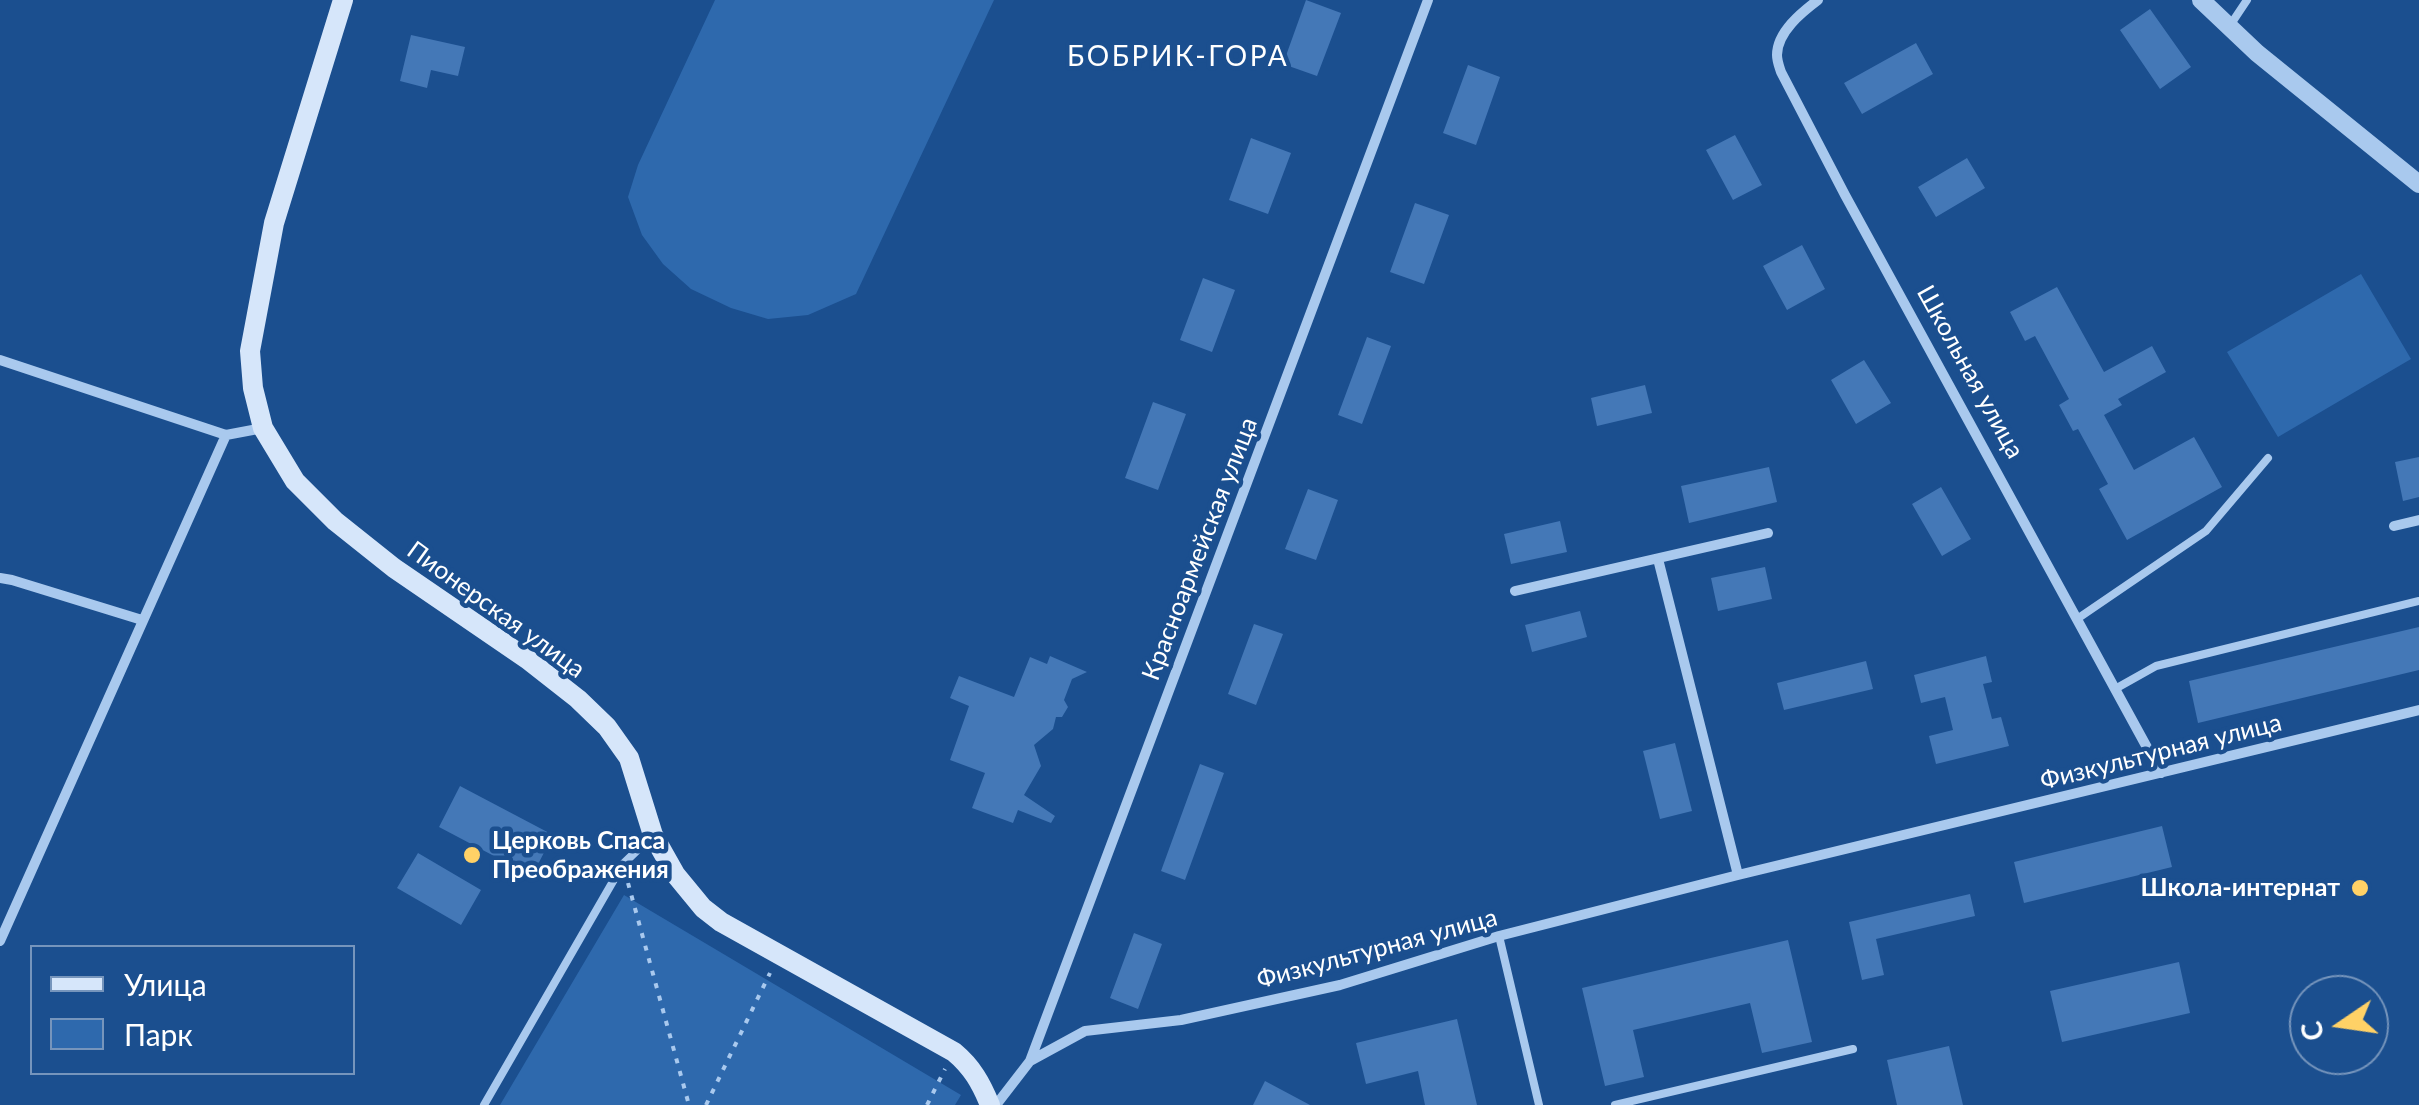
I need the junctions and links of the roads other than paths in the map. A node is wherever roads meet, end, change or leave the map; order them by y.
1 (343, 0) edge
2 (1428, 0) edge
3 (1818, 0) edge
4 (2201, 0) edge
5 (2248, 0) edge
6 (2230, 27) junction
7 (2419, 184) edge
8 (0, 360) edge
9 (262, 428) junction
10 (226, 435) junction
11 (2268, 458) dead end
12 (2419, 520) edge
13 (2394, 526) dead end
14 (1768, 533) dead end
15 (1658, 559) junction
16 (0, 578) edge
17 (1515, 591) dead end
18 (2419, 601) edge
19 (2076, 619) junction
20 (142, 620) junction
21 (2114, 689) junction
22 (2419, 710) edge
23 (2161, 773) junction
24 (653, 835) junction
25 (1738, 875) junction
26 (1499, 936) junction
27 (0, 941) edge
28 (1853, 1049) dead end
29 (1030, 1060) junction
30 (484, 1105) edge
31 (993, 1105) edge
32 (1539, 1105) edge
33 (1615, 1105) edge

1 - 9 main road, Пионерская улица
2 - 29 street, Красноармейская улица
3 - 19 street, Школьная улица
4 - 6 street
5 - 6 lane
6 - 7 street
8 - 10 street
9 - 10 street
9 - 24 main road, Пионерская улица
10 - 20 street
11 - 19 lane
12 - 13 street
14 - 15 street
15 - 17 street
15 - 25 street
16 - 20 street
18 - 21 lane
19 - 21 street, Школьная улица
20 - 27 street
21 - 23 street, Школьная улица
22 - 23 street, Физкультурная улица
23 - 25 street, Физкультурная улица
24 - 30 lane
24 - 31 main road, Пионерская улица
25 - 26 street, Физкультурная улица
26 - 29 street, Физкультурная улица
26 - 32 lane
28 - 33 lane
29 - 31 street, Красноармейская улица

